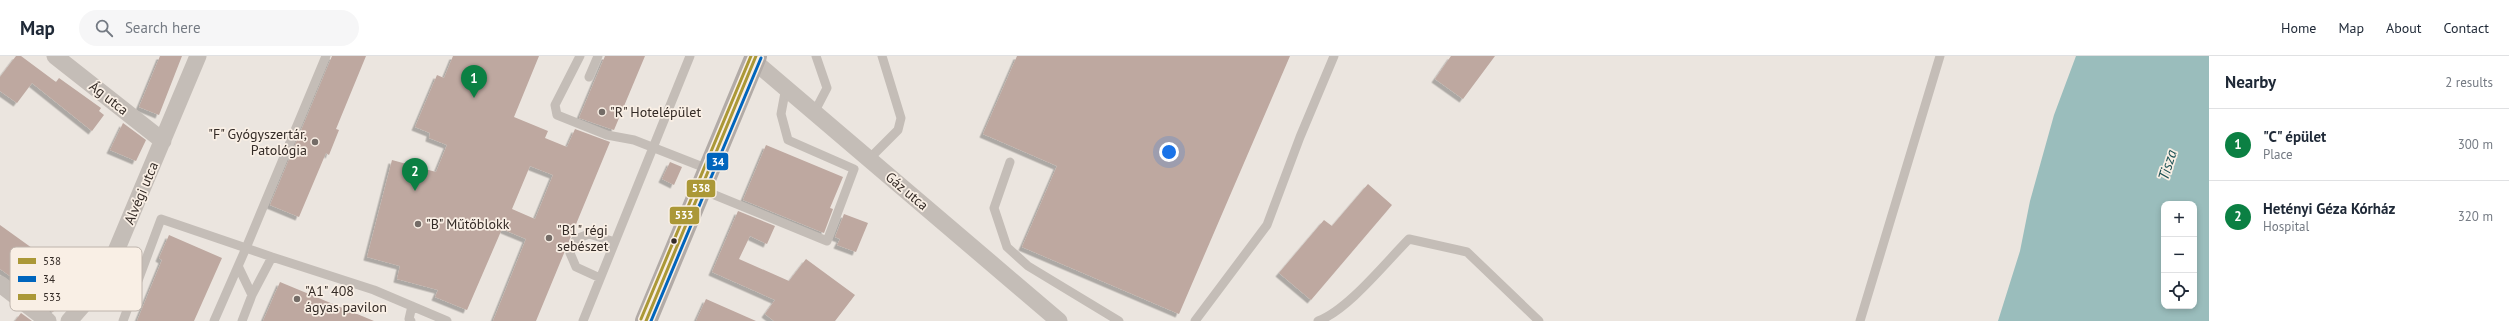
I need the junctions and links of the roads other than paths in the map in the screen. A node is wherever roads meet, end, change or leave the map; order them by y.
1 (55, 56) edge
2 (198, 56) edge
3 (326, 56) edge
4 (580, 56) edge
5 (598, 56) edge
6 (690, 56) edge
7 (816, 56) edge
8 (882, 56) edge
9 (1334, 56) edge
10 (1940, 56) edge
11 (755, 58) edge
12 (589, 77) dead end
13 (786, 87) junction
14 (815, 111) junction
15 (163, 141) junction
16 (652, 147) junction
17 (869, 159) junction
18 (1010, 162) dead end
19 (704, 179) junction
20 (615, 242) junction
21 (118, 247) edge
22 (246, 248) junction
23 (272, 257) junction
24 (239, 268) junction
25 (142, 270) edge
26 (600, 278) junction
27 (0, 284) edge
28 (10, 292) edge
29 (252, 295) junction
30 (412, 306) junction
31 (35, 311) edge
32 (78, 311) edge
33 (127, 311) edge
34 (1330, 319) edge
35 (48, 321) edge
36 (69, 321) edge
37 (123, 321) edge
38 (214, 321) edge
39 (242, 321) edge
40 (411, 321) edge
41 (447, 321) edge
42 (583, 321) edge
43 (646, 321) edge
44 (1059, 321) edge
45 (1119, 321) edge
46 (1195, 321) edge
47 (1318, 321) edge
48 (1538, 321) edge
49 (1860, 321) edge

1 - 15 street, Ág utca
2 - 15 street, Alvégi utca
3 - 22 lane
4 - 16 lane
5 - 12 lane
6 - 16 lane
7 - 14 lane
8 - 17 lane
9 - 46 lane
10 - 49 lane
11 - 13 street, Gáz utca
11 - 19 main road
13 - 14 street, Gáz utca
13 - 19 lane
14 - 17 street, Gáz utca
15 - 21 street, Alvégi utca
16 - 19 lane
16 - 20 lane
17 - 44 street, Gáz utca
18 - 45 lane
19 - 43 main road
20 - 26 lane
20 - 26 lane
22 - 23 lane
22 - 24 lane
22 - 25 lane
23 - 29 lane
23 - 30 lane
24 - 29 lane
24 - 38 lane
26 - 42 lane
27 - 28 street
29 - 39 lane
30 - 40 lane
30 - 41 lane
31 - 35 street
32 - 36 street, Alvégi utca
33 - 37 lane
34 - 47 lane
34 - 48 lane

